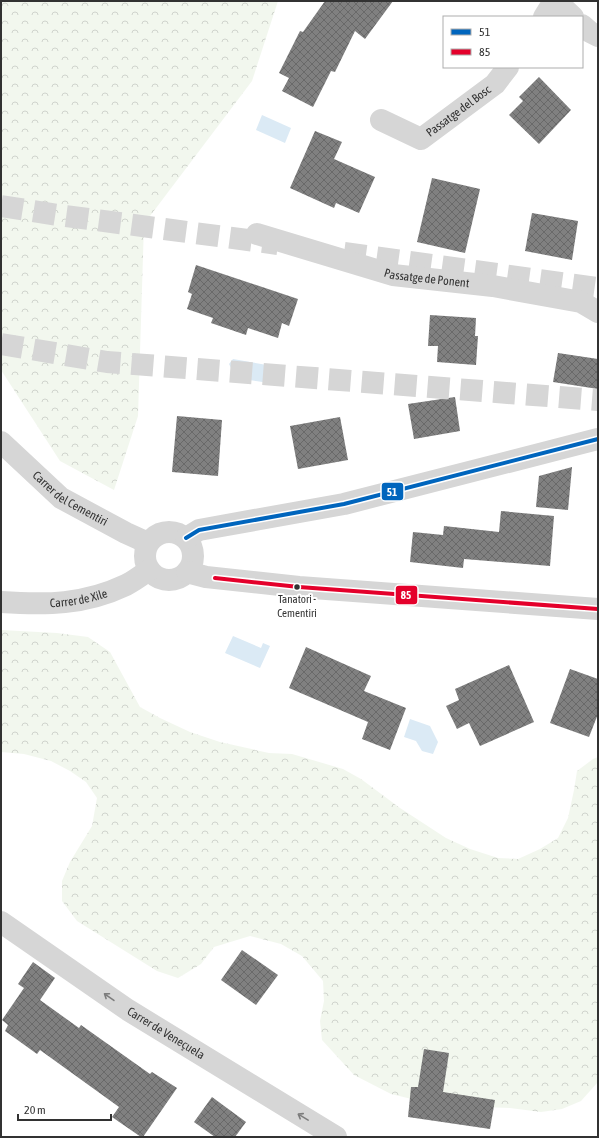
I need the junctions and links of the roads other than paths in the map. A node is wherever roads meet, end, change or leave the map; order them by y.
1 (555, 1) edge
2 (545, 16) edge
3 (572, 16) edge
4 (583, 26) edge
5 (598, 36) edge
6 (507, 68) edge
7 (381, 120) dead end
8 (257, 234) tunnel mouth
9 (598, 312) edge
10 (598, 439) edge
11 (1, 442) edge
12 (186, 538) junction
13 (148, 543) junction
14 (149, 570) junction
15 (187, 572) junction
16 (1, 602) edge
17 (598, 609) edge
18 (1, 922) edge
19 (336, 1137) edge

1 - 2 street
1 - 3 street
4 - 5 street
6 - 7 street, Passatge del Bosc
8 - 9 street, Passatge de Ponent
10 - 12 street
11 - 13 street, Carrer del Cementiri
12 - 13 street
12 - 15 street
13 - 14 street
14 - 15 street
14 - 16 street, Carrer de Xile
15 - 17 street
19 -> 18 street, Carrer de Veneçuela

